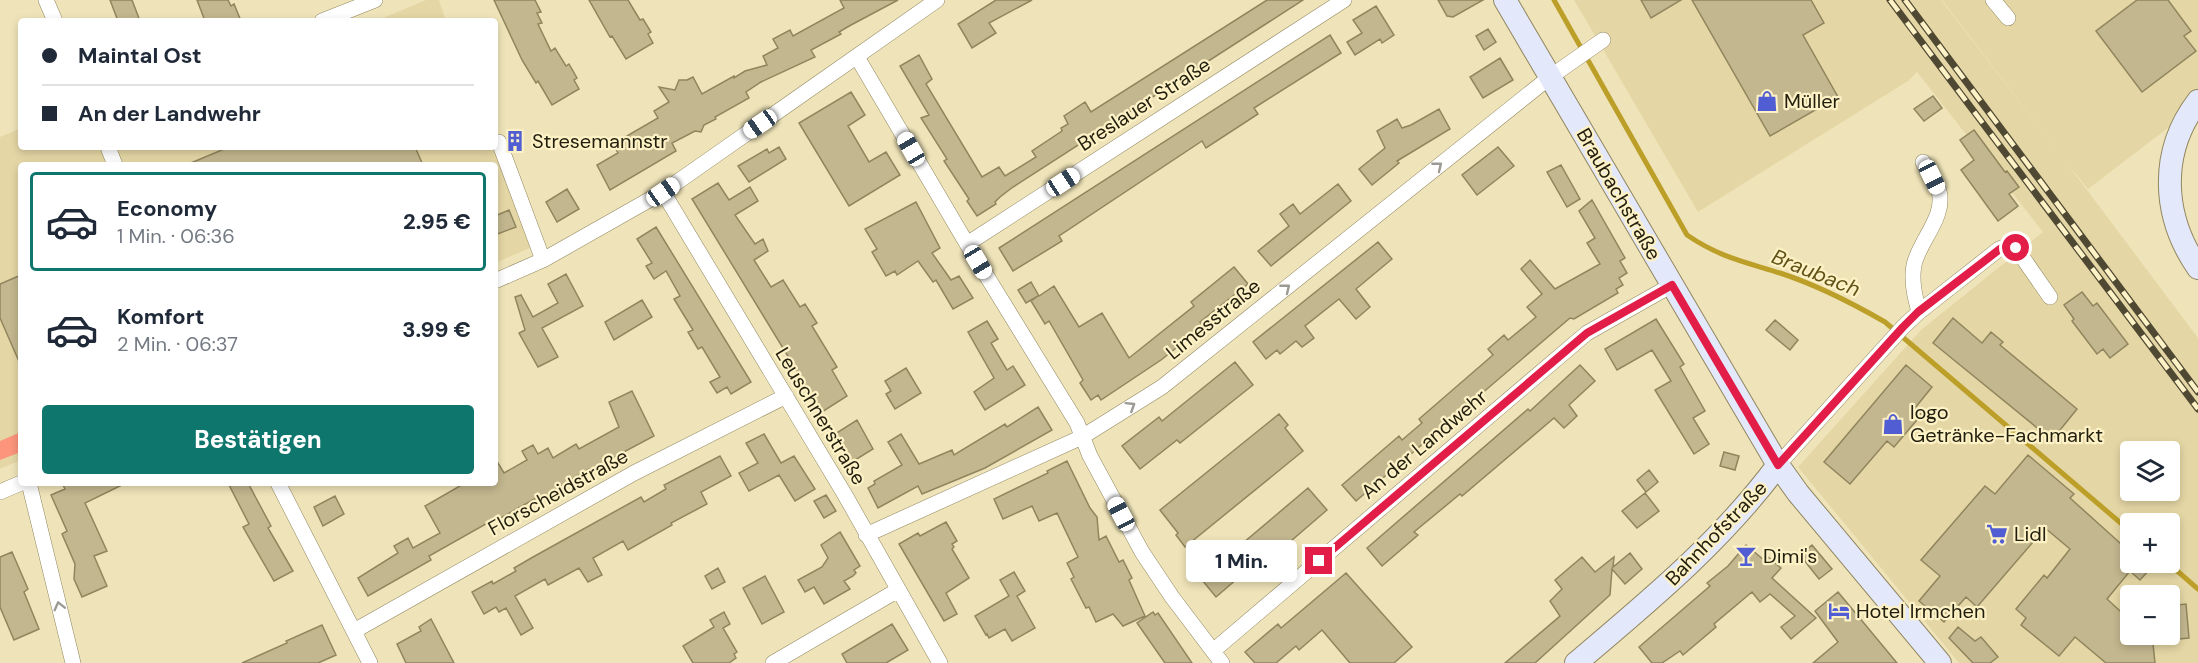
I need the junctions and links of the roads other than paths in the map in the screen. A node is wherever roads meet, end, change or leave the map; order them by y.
1 (46, 0) edge
2 (375, 0) edge
3 (937, 0) edge
4 (1344, 0) edge
5 (1505, 0) edge
6 (1993, 0) edge
7 (54, 18) edge
8 (330, 18) edge
9 (2008, 18) dead end
10 (1603, 40) dead end
11 (857, 57) junction
12 (1550, 77) junction
13 (2195, 105) edge
14 (499, 142) dead end
15 (1923, 162) dead end
16 (663, 192) junction
17 (967, 244) junction
18 (543, 260) junction
19 (2198, 268) edge
20 (498, 280) edge
21 (1672, 285) junction
22 (2050, 297) dead end
23 (1918, 312) junction
24 (786, 396) junction
25 (1082, 437) junction
26 (1778, 465) junction
27 (18, 484) edge
28 (30, 486) edge
29 (280, 486) edge
30 (0, 492) edge
31 (866, 535) junction
32 (898, 590) junction
33 (354, 631) junction
34 (1218, 657) edge
35 (73, 663) edge
36 (370, 663) edge
37 (773, 663) edge
38 (940, 663) edge
39 (1576, 663) edge
40 (1940, 663) edge

1 - 7 street
2 - 8 street
3 - 11 street
4 - 17 street, Breslauer Straße
5 - 12 street, Braubachstraße
6 - 9 street
10 - 12 street
11 - 16 street
11 - 17 street
12 - 21 street, Braubachstraße
25 -> 12 street, Limesstraße
13 - 19 street
14 - 18 street
15 - 23 street
16 - 18 street
16 - 24 street, Leuschnerstraße
17 - 25 street
18 - 20 street
21 - 26 street, Braubachstraße
21 - 34 street, An der Landwehr
22 - 23 street, Bahnhofstraße
23 - 26 street, Bahnhofstraße
24 - 31 street, Leuschnerstraße
24 - 33 street, Florscheidstraße
25 - 31 street, Limesstraße
25 - 34 street
26 - 39 street, Bahnhofstraße
26 - 40 street, Braubachstraße
27 - 30 street
35 -> 28 street
29 - 33 street
31 - 32 street, Leuschnerstraße
32 - 37 street
32 - 38 street, Leuschnerstraße
33 - 36 street

